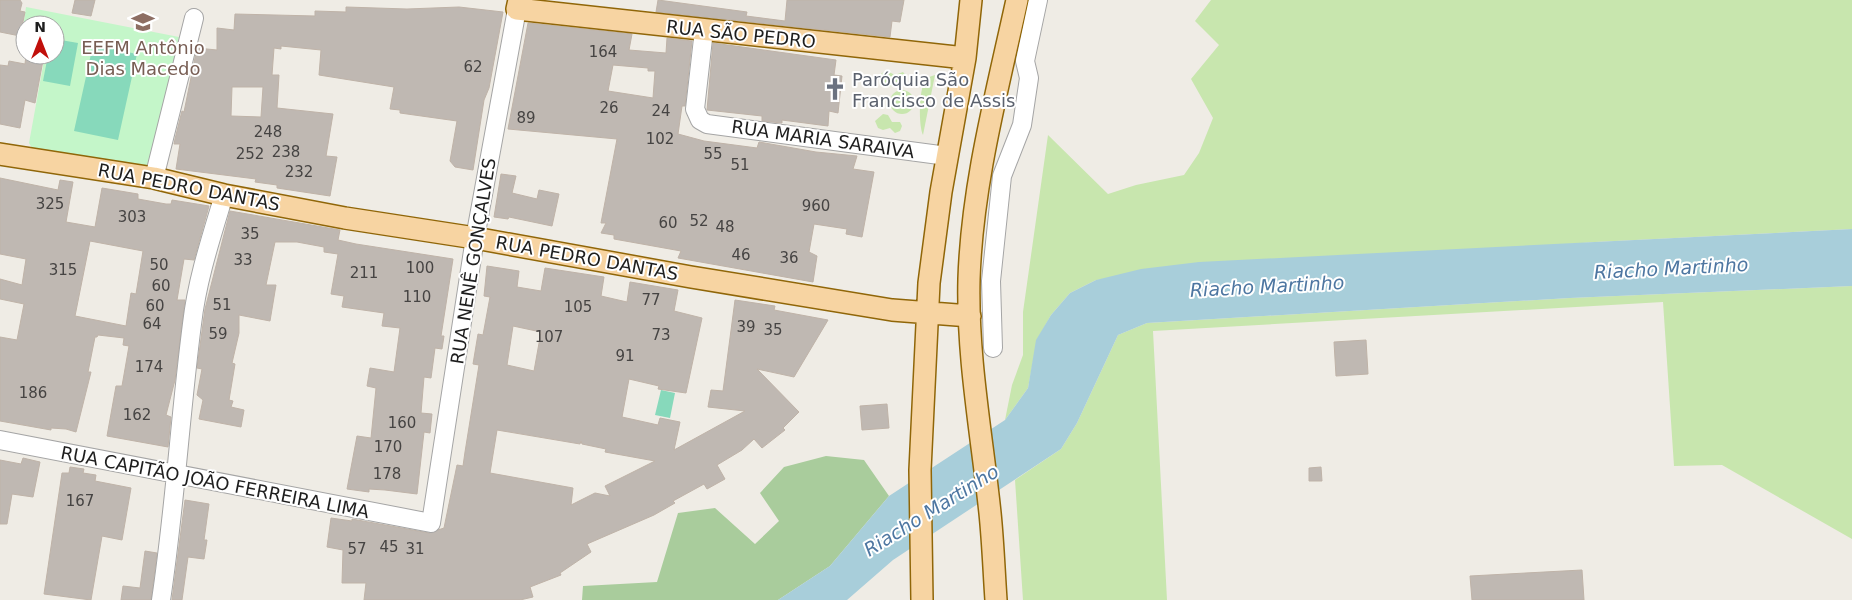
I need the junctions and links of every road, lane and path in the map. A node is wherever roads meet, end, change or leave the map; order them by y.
1 (971, 0) edge
2 (1018, 0) edge
3 (1038, 0) edge
4 (518, 4) edge
5 (194, 18) dead end
6 (704, 30) junction
7 (965, 58) junction
8 (0, 154) edge
9 (947, 156) junction
10 (154, 178) junction
11 (224, 195) junction
12 (475, 238) junction
13 (926, 313) junction
14 (970, 316) junction
15 (993, 348) dead end
16 (0, 440) edge
17 (177, 475) junction
18 (431, 522) joint
19 (161, 600) edge
20 (922, 600) edge
21 (996, 600) edge

1 - 7 main road
2 - 14 main road
3 - 15 street
4 - 6 main road, RUA SÃO PEDRO
4 - 12 street, RUA NENÊ GONÇALVES
5 - 10 street
6 - 7 main road, RUA SÃO PEDRO
6 - 9 street, RUA MARIA SARAIVA
7 - 9 main road
8 - 10 main road, RUA PEDRO DANTAS
9 - 13 main road
10 - 11 main road, RUA PEDRO DANTAS
11 - 12 main road, RUA PEDRO DANTAS
11 - 17 street
12 - 13 main road, RUA PEDRO DANTAS
12 - 18 street, RUA NENÊ GONÇALVES
13 - 14 main road, RUA PEDRO DANTAS
13 - 20 main road
14 - 21 main road
16 - 17 street, RUA CAPITÃO JOÃO FERREIRA LIMA
17 - 18 street, RUA CAPITÃO JOÃO FERREIRA LIMA
17 - 19 street

